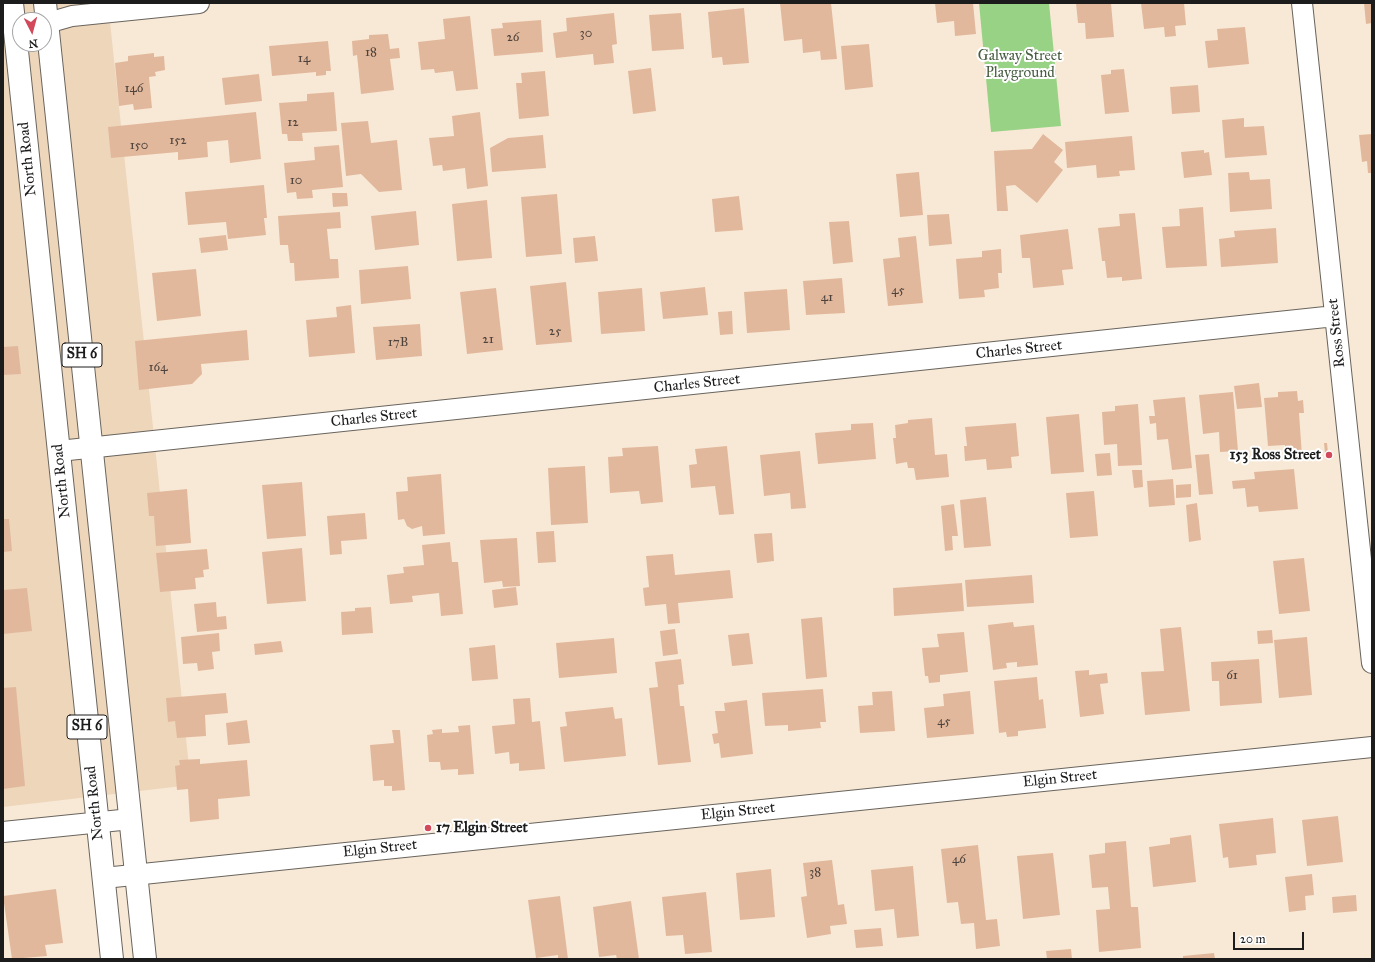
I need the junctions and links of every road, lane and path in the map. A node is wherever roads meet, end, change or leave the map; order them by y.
1 (199, 3) edge
2 (1302, 3) edge
3 (52, 17) edge
4 (15, 52) edge
5 (49, 52) edge
6 (1335, 316) junction
7 (92, 447) junction
8 (59, 451) junction
9 (1372, 663) edge
10 (1372, 747) edge
11 (131, 819) junction
12 (97, 822) junction
13 (3, 832) edge
14 (136, 874) junction
15 (104, 878) junction
16 (112, 959) edge
17 (145, 959) edge

1 - 3 street
2 - 6 street, Ross Street
4 - 8 main road, North Road / SH 6
5 - 7 main road, SH 6
6 - 7 street, Charles Street
6 - 9 street, Ross Street
7 - 8 street, Charles Street
7 - 11 main road, SH 6
8 - 12 main road, North Road / SH 6
10 - 14 street, Elgin Street
11 - 12 street
11 - 14 main road, SH 6
12 - 13 street
12 - 15 main road, North Road / SH 6
14 - 15 street, Elgin Street
14 - 17 main road, SH 6
15 - 16 main road, North Road / SH 6

